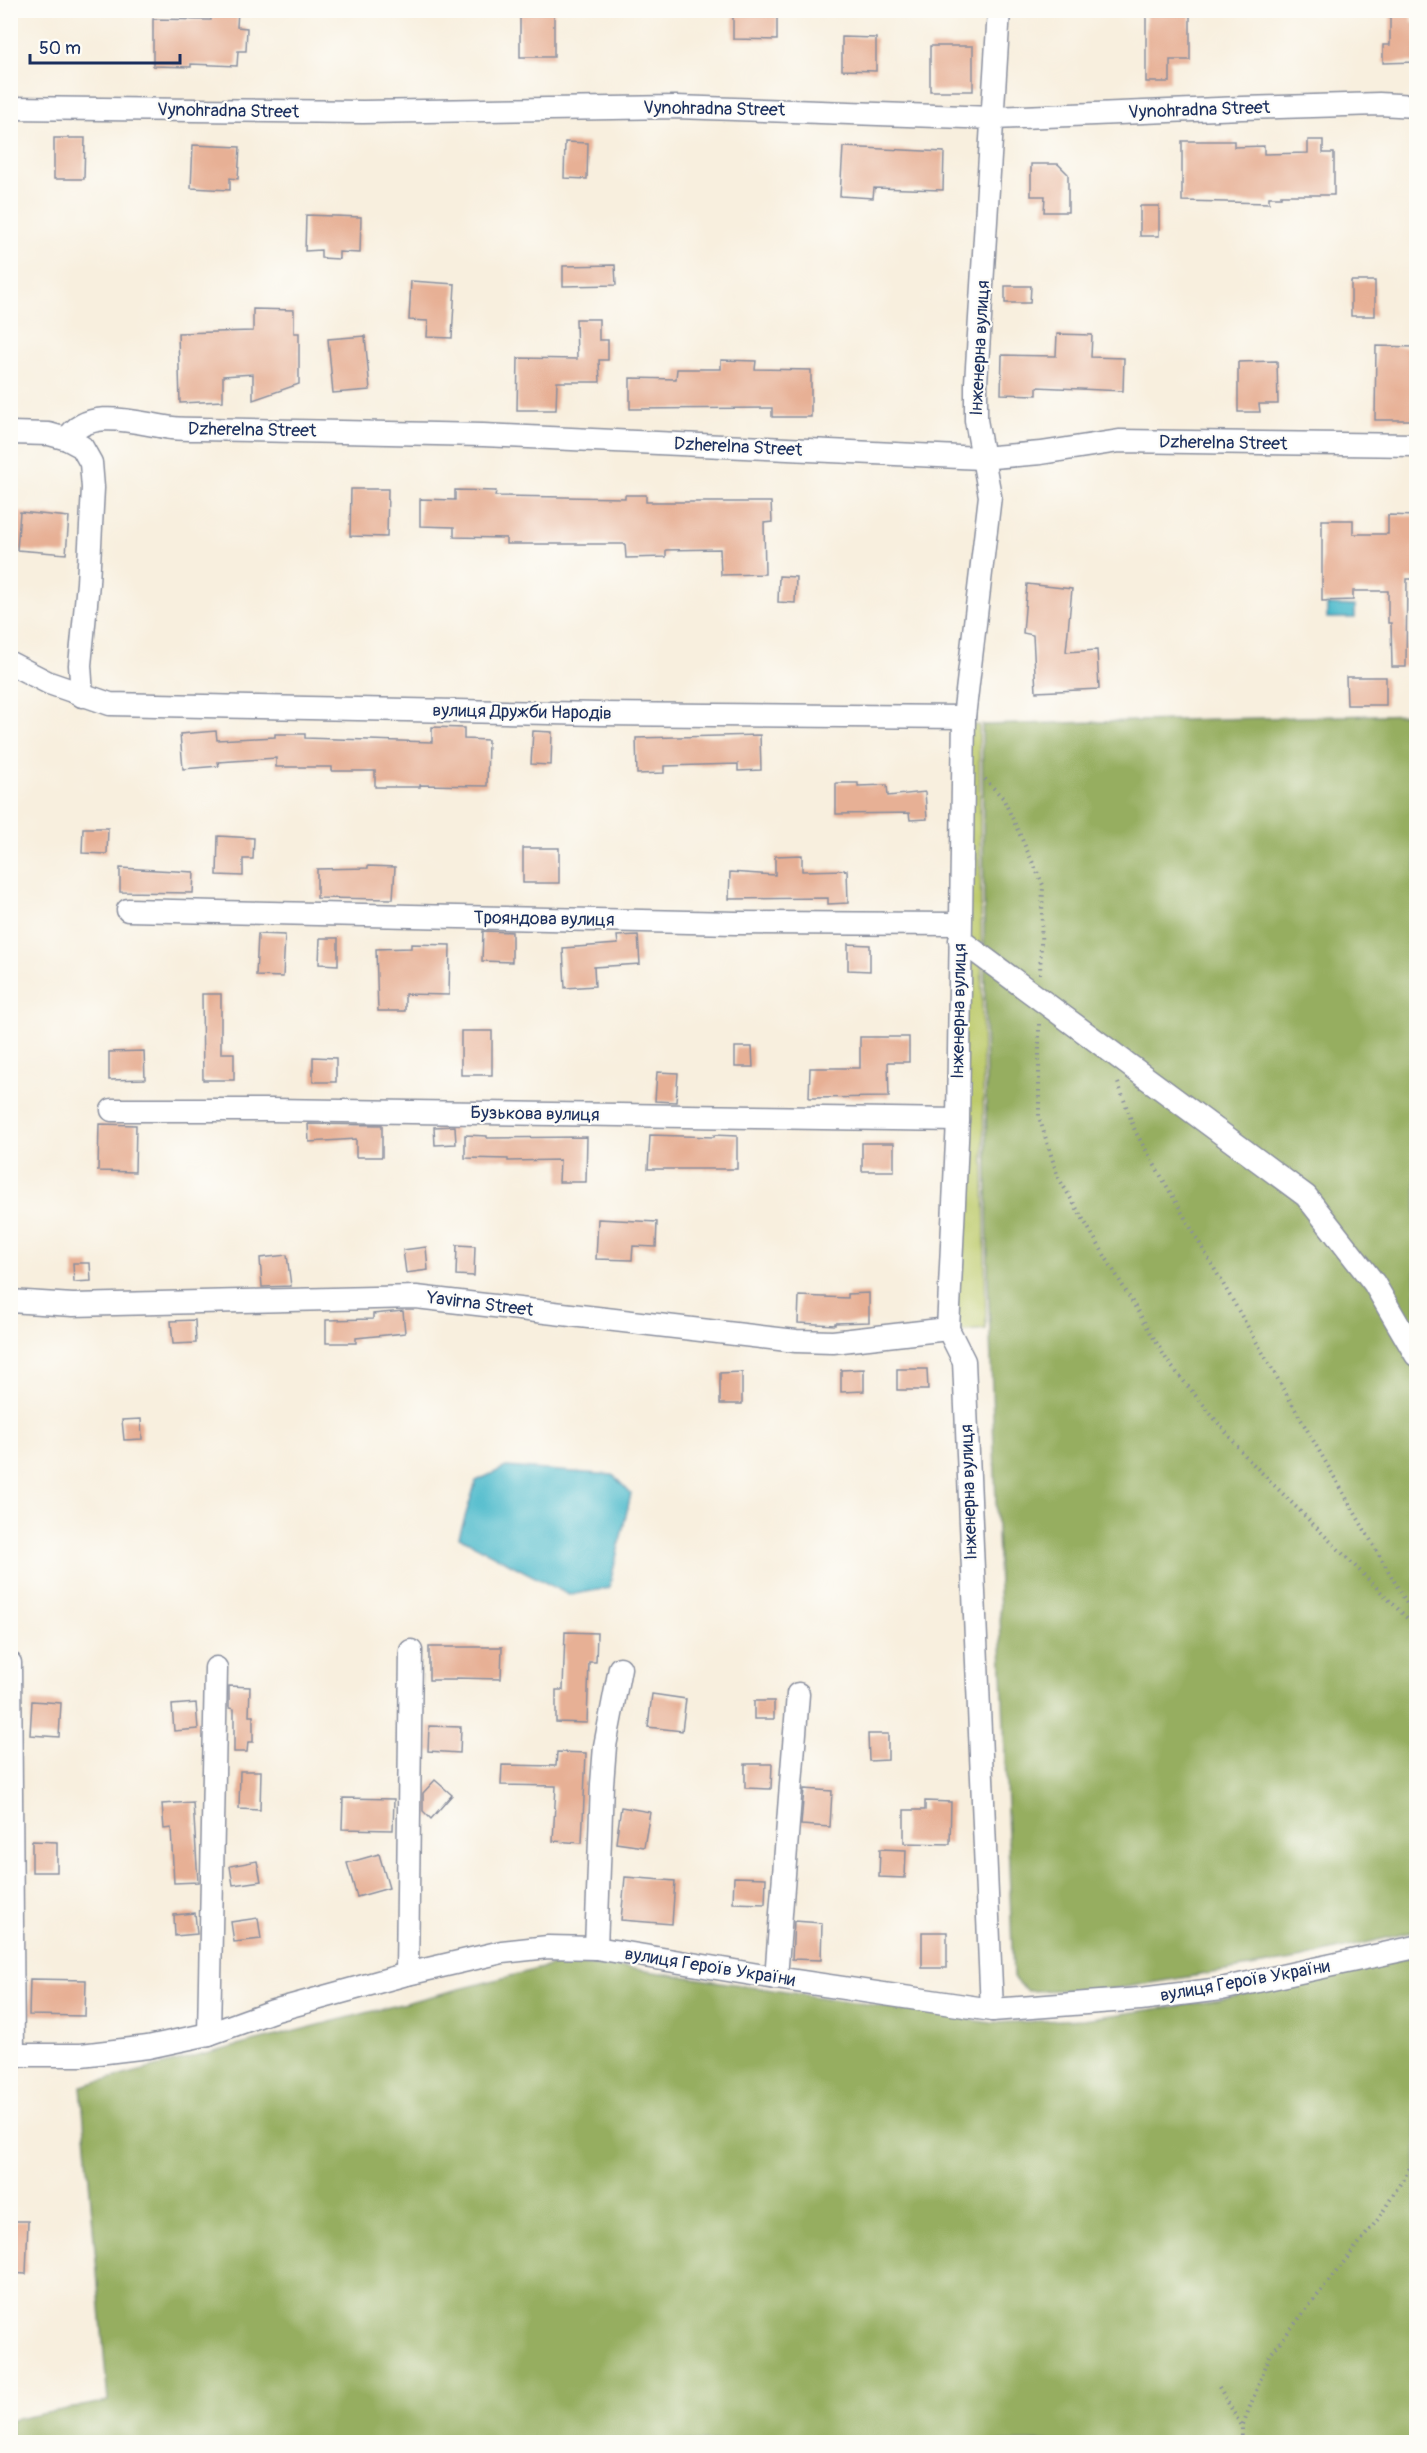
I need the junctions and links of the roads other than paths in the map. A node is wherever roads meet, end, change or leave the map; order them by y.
1 (999, 10) edge
2 (1416, 106) edge
3 (10, 108) edge
4 (994, 118) junction
5 (10, 433) edge
6 (67, 439) junction
7 (1416, 445) edge
8 (981, 458) junction
9 (10, 663) edge
10 (82, 696) junction
11 (964, 717) junction
12 (128, 910) dead end
13 (960, 932) junction
14 (112, 1110) dead end
15 (958, 1120) junction
16 (10, 1301) edge
17 (948, 1329) junction
18 (1416, 1355) edge
19 (411, 1651) dead end
20 (10, 1663) edge
21 (216, 1668) dead end
22 (620, 1668) dead end
23 (798, 1694) dead end
24 (1416, 1947) edge
25 (596, 1948) junction
26 (407, 1974) junction
27 (776, 1978) junction
28 (992, 2010) junction
29 (209, 2034) junction
30 (12, 2056) edge

1 - 4 street, Інженерна вулиця
2 - 4 street, Vynohradna Street
3 - 4 street, Vynohradna Street
4 - 8 street, Інженерна вулиця
5 - 6 street
6 - 8 street, Dzherelna Street
6 - 10 street
7 - 8 street, Dzherelna Street
8 - 11 street, Інженерна вулиця
9 - 10 street, вулиця Дружби Народів
10 - 11 street, вулиця Дружби Народів
11 - 13 street, Інженерна вулиця
12 - 13 street, Трояндова вулиця
13 - 15 street, Інженерна вулиця
13 - 18 street
14 - 15 street, Бузькова вулиця
15 - 17 street, Інженерна вулиця
16 - 17 street, Yavirna Street
17 - 28 street, Інженерна вулиця
19 - 26 street
20 - 30 street
21 - 29 street
22 - 25 street
23 - 27 street
24 - 28 street, вулиця Героїв України
25 - 26 street, вулиця Героїв України
25 - 27 street, вулиця Героїв України
26 - 29 street, вулиця Героїв України
27 - 28 street, вулиця Героїв України
29 - 30 street, вулиця Героїв України

